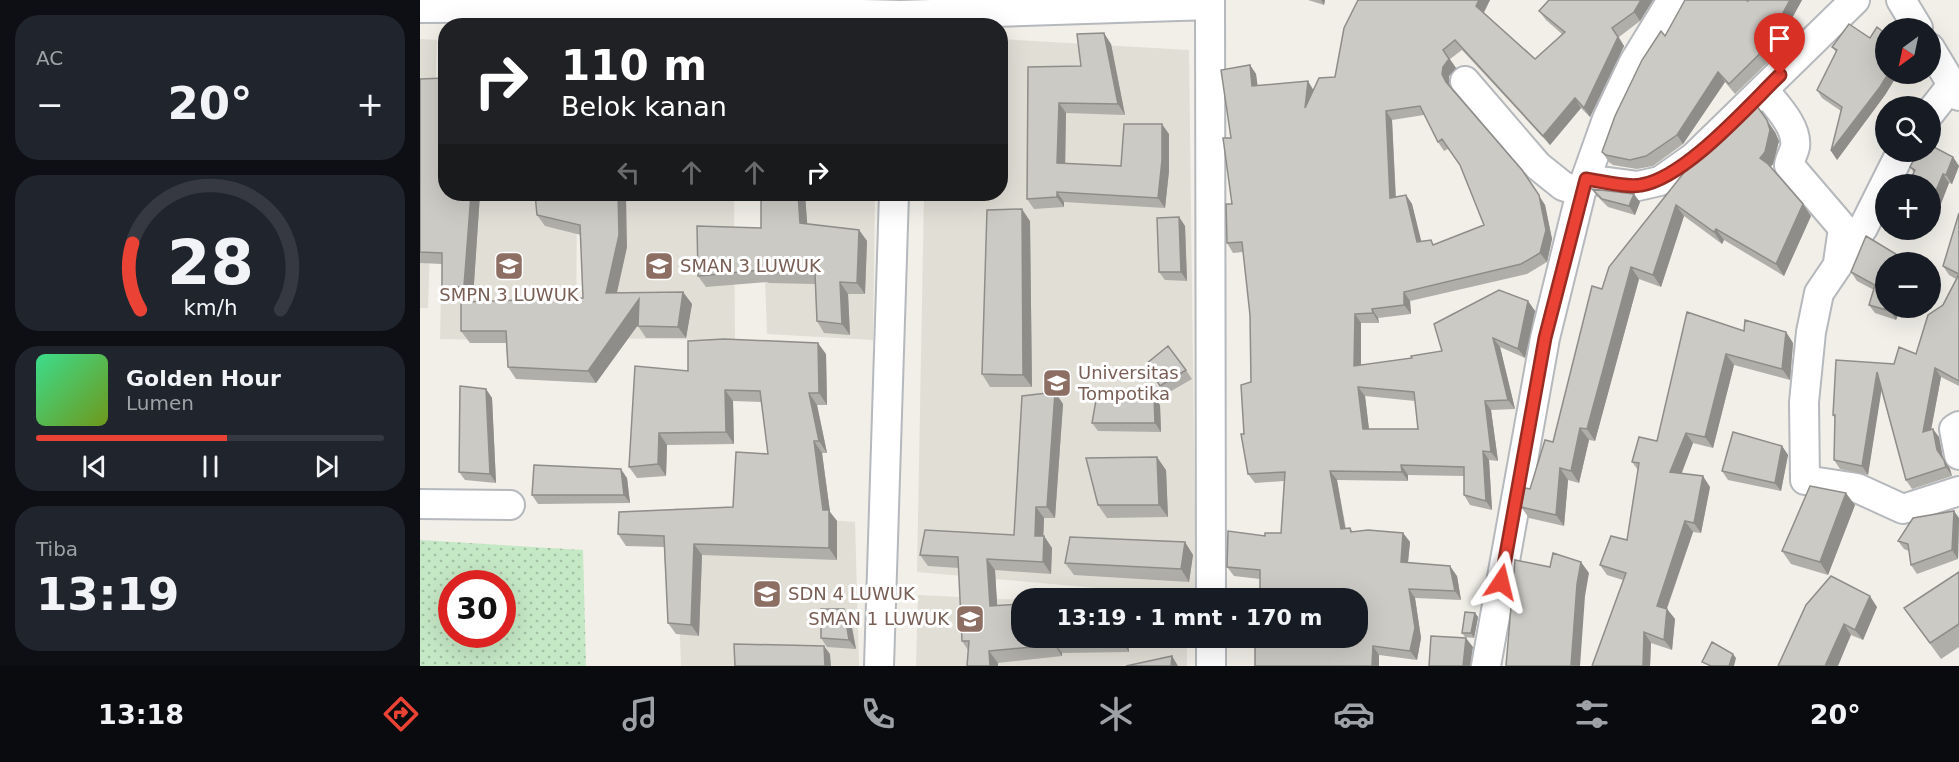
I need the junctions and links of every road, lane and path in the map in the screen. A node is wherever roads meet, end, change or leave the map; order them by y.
1 (1672, 0) edge
2 (1855, 0) edge
3 (1901, 0) edge
4 (1210, 2) edge
5 (594, 3) edge
6 (420, 8) edge
7 (900, 14) edge
8 (1912, 18) edge
9 (1941, 66) edge
10 (1465, 81) dead end
11 (1764, 90) junction
12 (1956, 91) edge
13 (1941, 104) edge
14 (1896, 162) edge
15 (1584, 186) junction
16 (894, 201) edge
17 (1838, 265) junction
18 (1959, 426) edge
19 (1959, 454) edge
20 (1959, 491) edge
21 (420, 504) edge
22 (510, 505) dead end
23 (1211, 588) edge
24 (1211, 648) edge
25 (879, 666) edge
26 (1211, 666) edge
27 (1486, 666) edge

1 - 15 street
2 - 11 street
3 - 8 street
4 - 7 street
4 - 23 street
5 - 6 street
5 - 7 street
9 - 12 street
10 - 15 street
11 - 15 street
11 - 17 street
12 - 13 street
14 - 17 street
15 - 27 street
16 - 25 street
17 - 20 street
18 - 19 street
21 - 22 street
24 - 26 street

